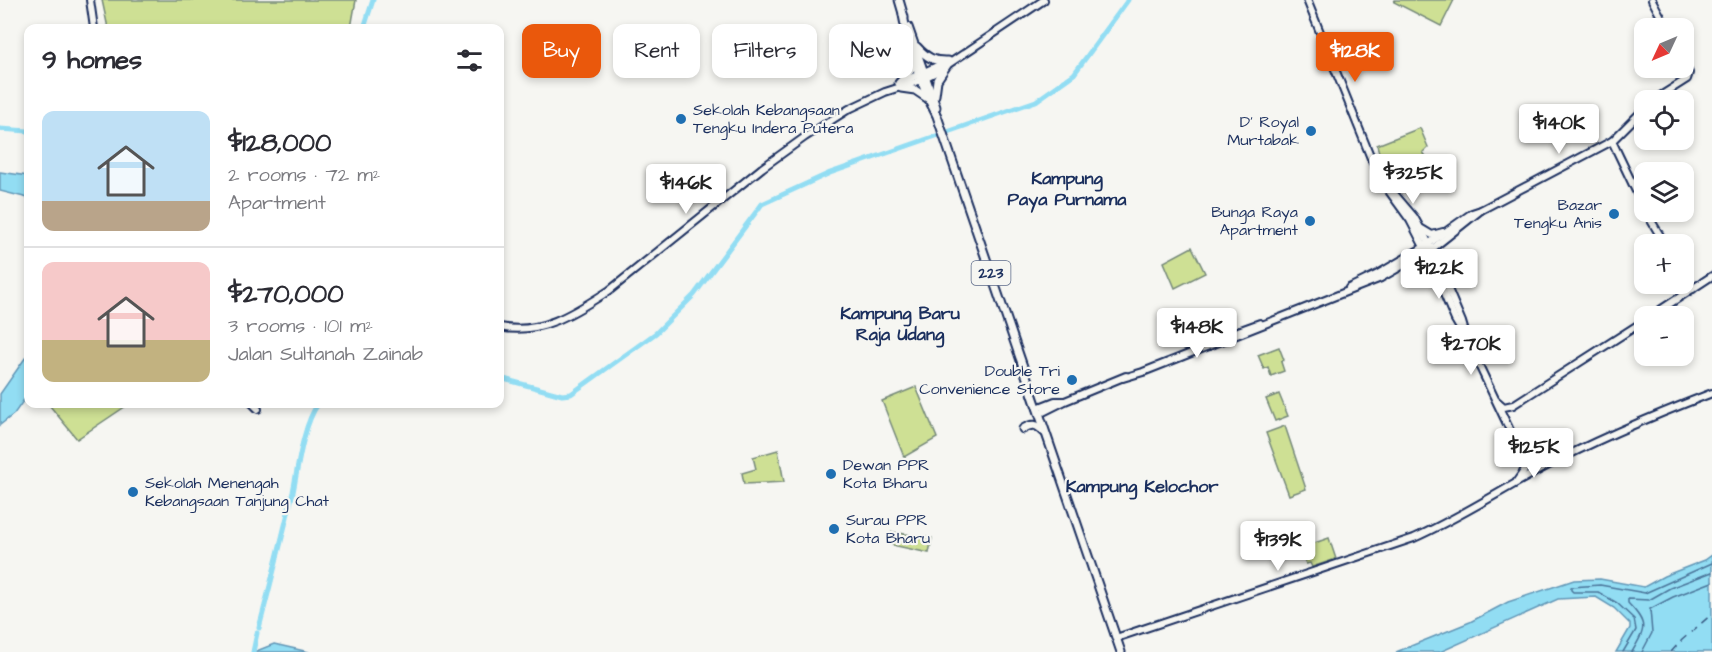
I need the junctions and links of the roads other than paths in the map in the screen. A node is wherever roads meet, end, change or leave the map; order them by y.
1 (90, 0) edge
2 (899, 0) edge
3 (1044, 0) edge
4 (1307, 0) edge
5 (1652, 0) edge
6 (903, 15) junction
7 (1662, 18) edge
8 (93, 24) edge
9 (915, 45) junction
10 (914, 59) junction
11 (950, 62) junction
12 (923, 75) junction
13 (1687, 78) edge
14 (900, 86) junction
15 (1670, 90) edge
16 (932, 101) junction
17 (1634, 119) edge
18 (1612, 141) junction
19 (1380, 177) junction
20 (1634, 186) edge
21 (1481, 210) junction
22 (1420, 226) junction
23 (1448, 230) junction
24 (1418, 236) junction
25 (1441, 242) junction
26 (1428, 248) junction
27 (1412, 255) junction
28 (1436, 261) junction
29 (1407, 264) junction
30 (1433, 269) junction
31 (1712, 276) edge
32 (1694, 288) edge
33 (1338, 294) junction
34 (1685, 294) edge
35 (1667, 306) edge
36 (1634, 327) edge
37 (504, 328) edge
38 (1468, 342) junction
39 (1712, 393) edge
40 (1496, 400) junction
41 (1513, 405) junction
42 (1038, 411) junction
43 (1507, 426) junction
44 (1023, 429) dead end
45 (1046, 434) junction
46 (1525, 462) junction
47 (1542, 469) junction
48 (1515, 484) junction
49 (1116, 638) junction
50 (1120, 652) edge

1 - 8 main road
2 - 6 main road
3 - 11 main road
4 - 19 main road
5 - 7 main road
6 - 9 main road
6 - 10 main road
9 - 11 main road
9 - 12 main road
10 - 12 main road
10 - 14 main road
11 - 12 main road
11 - 16 main road
12 - 14 main road
12 - 16 main road, 223
13 - 15 main road
14 - 16 main road
14 - 37 main road
16 - 42 main road, 223
17 - 18 main road
18 - 20 main road
18 - 21 main road
19 - 22 main road
19 - 24 main road
21 - 23 main road
21 - 25 main road
22 - 23 main road
22 - 26 main road
23 - 26 main road
24 - 26 main road
24 - 27 main road
25 - 26 main road
25 - 28 main road
26 - 27 main road
26 - 28 main road
26 - 29 main road
26 - 30 main road
27 - 33 main road
28 - 38 main road
29 - 30 main road
29 - 33 main road
30 - 38 main road
31 - 32 main road
33 - 42 main road
34 - 35 main road
36 - 41 main road
38 - 40 main road
39 - 47 main road
40 - 41 main road
40 - 43 main road
41 - 43 main road
42 - 45 main road, 223
43 - 46 main road
44 - 45 main road
45 - 49 main road, 223
46 - 47 main road
46 - 48 main road
47 - 48 main road
48 - 49 main road
49 - 50 main road, 223

